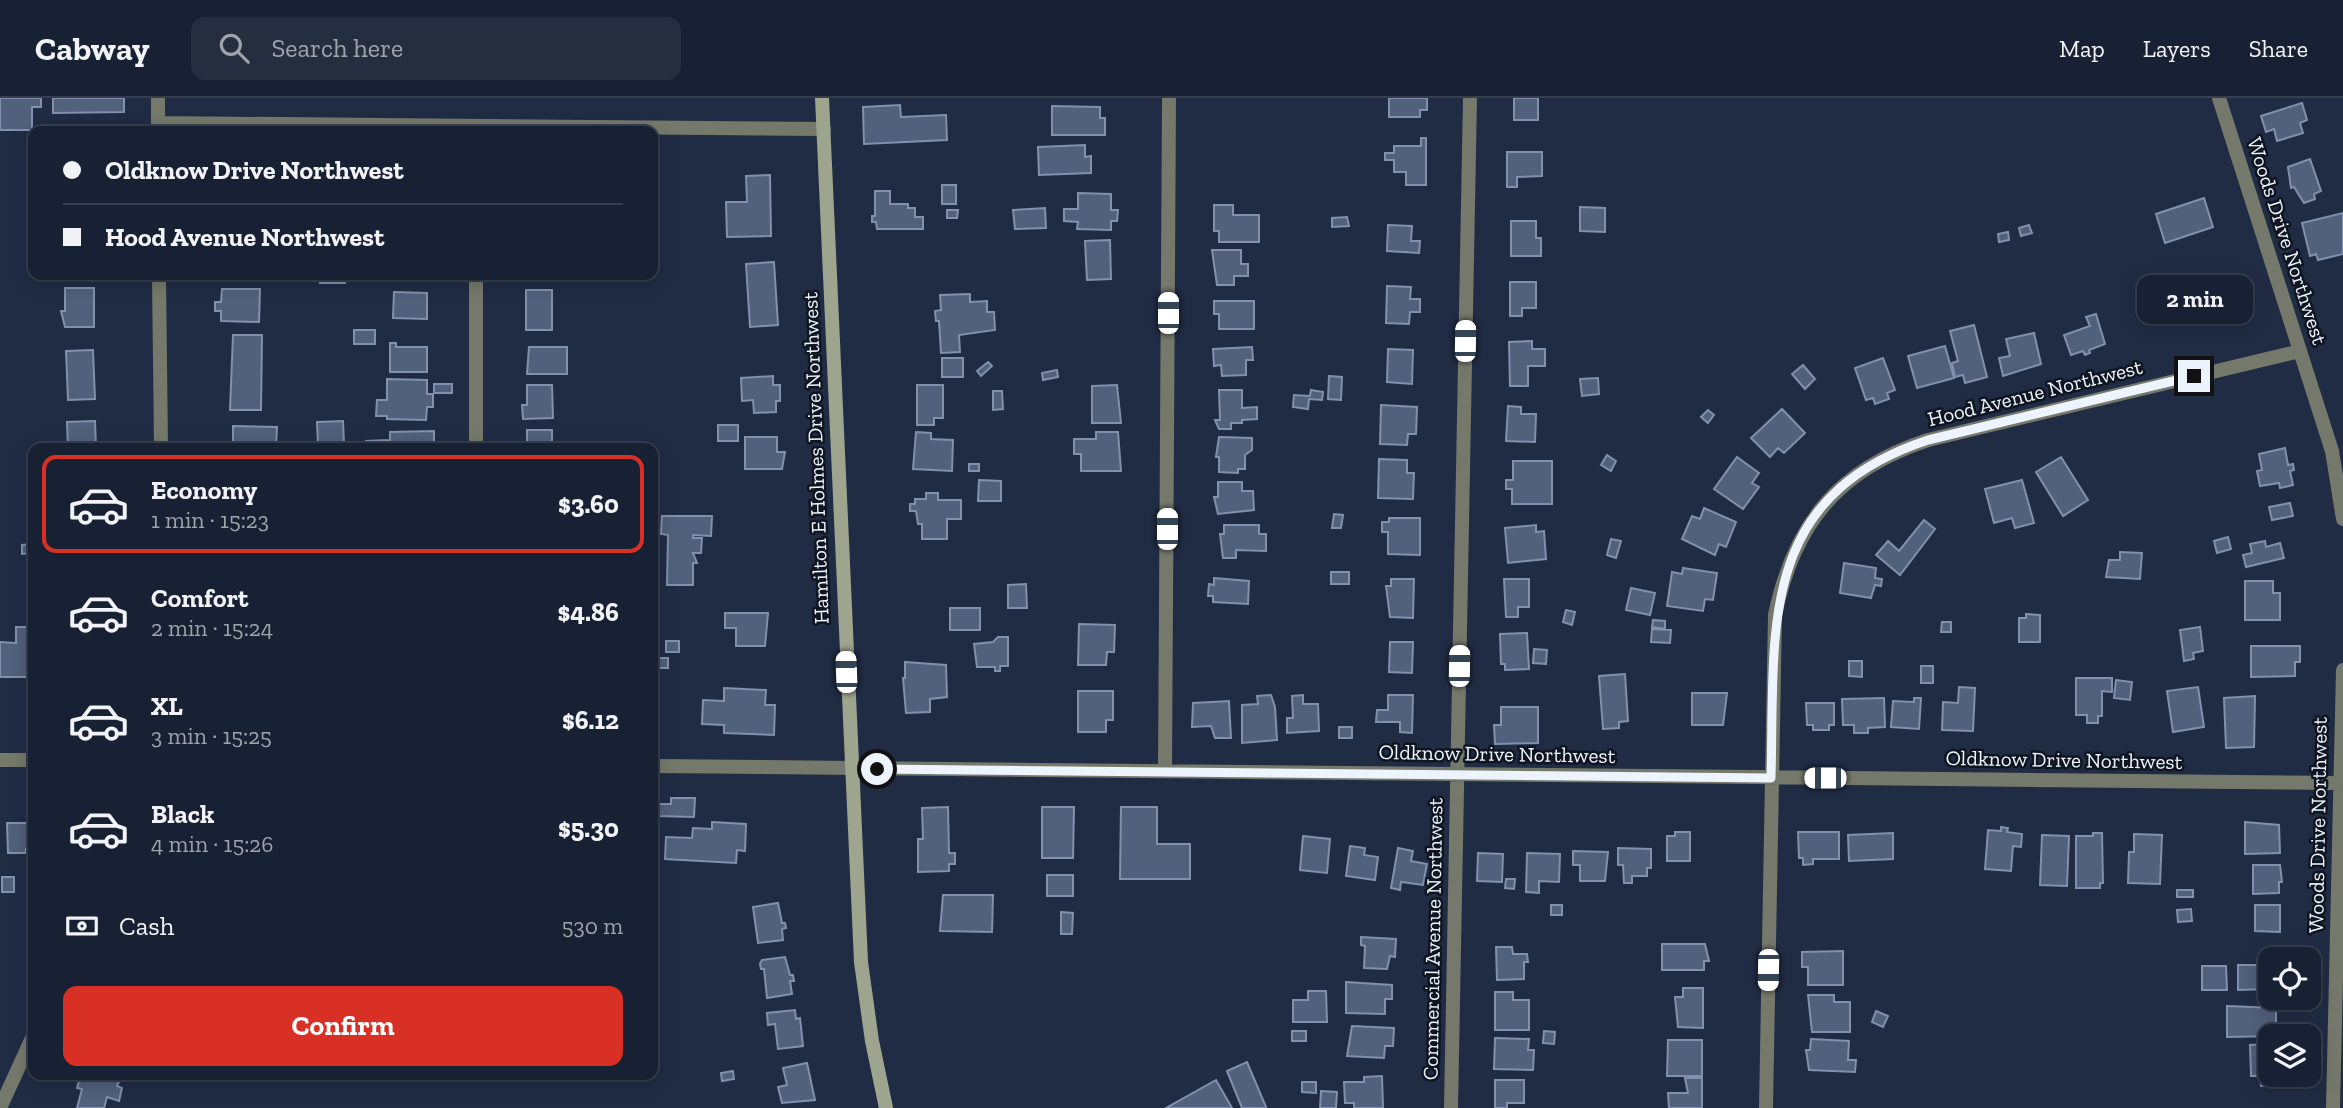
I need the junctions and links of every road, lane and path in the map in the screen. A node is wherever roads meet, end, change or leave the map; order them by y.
1 (158, 98) edge
2 (822, 98) edge
3 (1169, 98) edge
4 (1470, 98) edge
5 (2219, 98) edge
6 (158, 126) edge
7 (658, 129) edge
8 (824, 129) junction
9 (159, 280) edge
10 (476, 280) edge
11 (2300, 351) junction
12 (161, 443) edge
13 (476, 443) edge
14 (2343, 519) edge
15 (2343, 670) edge
16 (0, 760) edge
17 (28, 760) edge
18 (658, 766) edge
19 (850, 768) junction
20 (1165, 771) junction
21 (1457, 774) junction
22 (1771, 778) junction
23 (2340, 783) junction
24 (28, 1047) edge
25 (0, 1108) edge
26 (886, 1108) edge
27 (1451, 1108) edge
28 (1766, 1108) edge
29 (2333, 1108) edge

1 - 6 street
2 - 8 main road, Hamilton E Holmes Drive Northwest
3 - 20 street
4 - 21 street, Commercial Avenue Northwest
5 - 11 street, Woods Drive Northwest
7 - 8 street
8 - 19 main road, Hamilton E Holmes Drive Northwest
9 - 12 street
10 - 13 street
11 - 14 street, Woods Drive Northwest
11 - 22 street, Hood Avenue Northwest
15 - 23 street, Woods Drive Northwest
16 - 17 street
18 - 19 street, Oldknow Drive Northwest
19 - 20 street, Oldknow Drive Northwest
19 - 26 main road, Hamilton E Holmes Drive Northwest
20 - 21 street, Oldknow Drive Northwest
21 - 22 street, Oldknow Drive Northwest
21 - 27 street, Commercial Avenue Northwest
22 - 23 street, Oldknow Drive Northwest
22 - 28 street, Hood Avenue Northwest
23 - 29 street, Woods Drive Northwest
24 - 25 street

